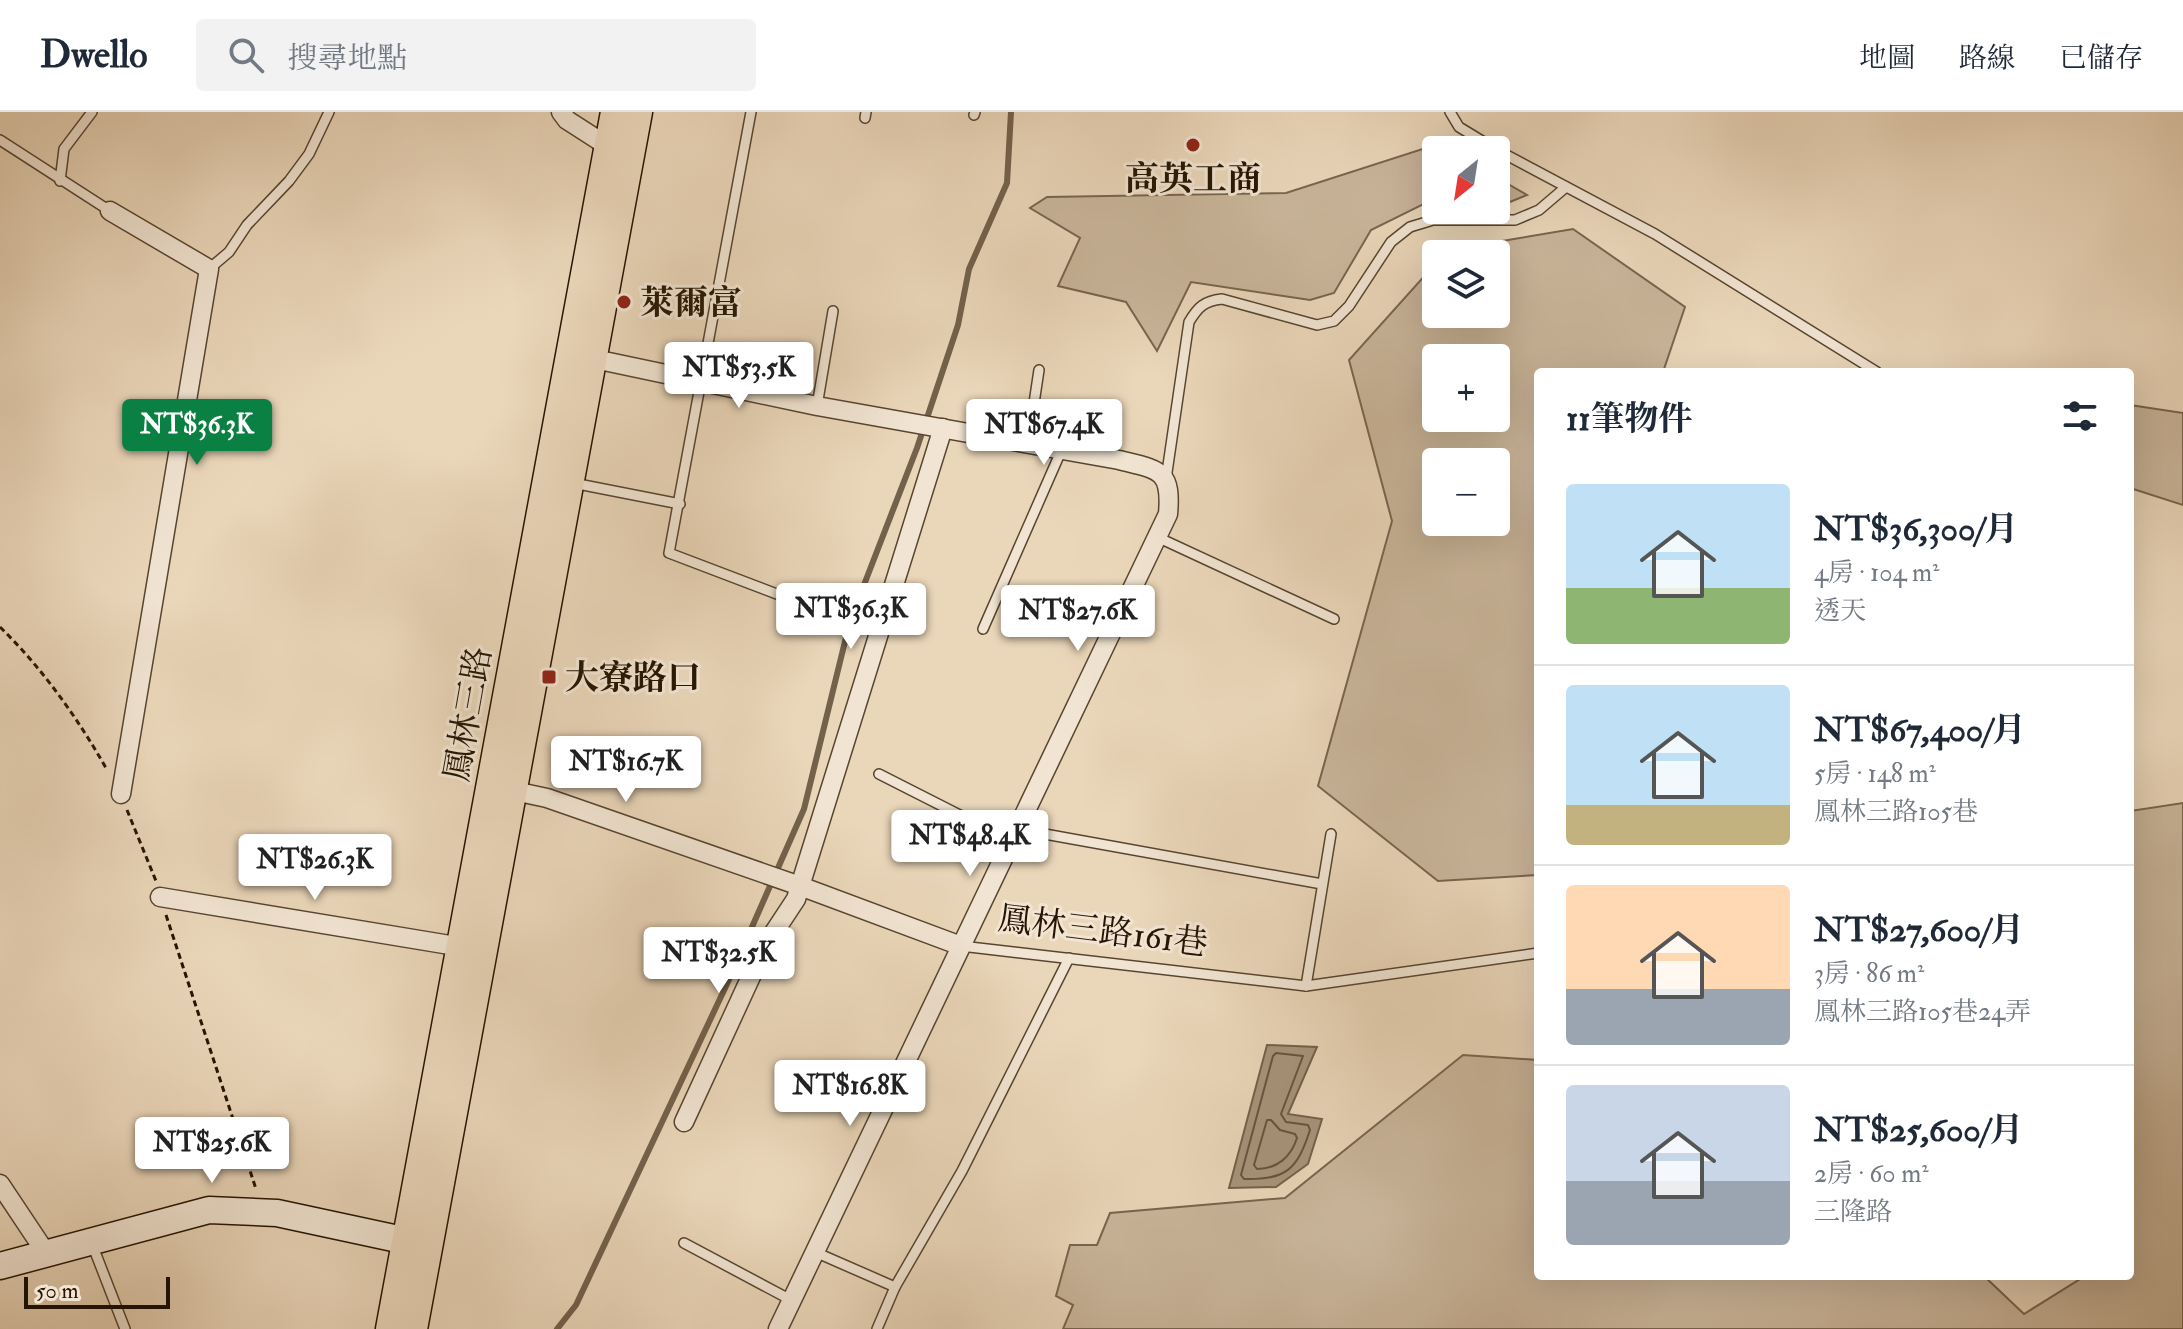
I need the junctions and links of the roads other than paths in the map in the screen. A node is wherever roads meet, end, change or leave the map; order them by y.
1 (92, 112) edge
2 (329, 112) edge
3 (561, 112) edge
4 (615, 112) edge
5 (638, 112) edge
6 (751, 112) edge
7 (1450, 112) edge
8 (0, 140) edge
9 (620, 150) junction
10 (60, 181) junction
11 (1566, 187) junction
12 (110, 211) joint
13 (209, 269) junction
14 (833, 311) dead end
15 (581, 356) junction
16 (1871, 368) edge
17 (1039, 370) dead end
18 (702, 380) junction
19 (817, 406) junction
20 (931, 426) junction
21 (1028, 443) junction
22 (1062, 449) junction
23 (1166, 479) junction
24 (570, 482) junction
25 (680, 504) junction
26 (1157, 537) junction
27 (803, 604) dead end
28 (1334, 619) dead end
29 (983, 629) dead end
30 (879, 774) dead end
31 (502, 788) junction
32 (121, 794) dead end
33 (1331, 834) dead end
34 (1014, 835) junction
35 (795, 884) junction
36 (1322, 884) junction
37 (160, 897) dead end
38 (961, 946) junction
39 (462, 947) junction
40 (1534, 954) edge
41 (1069, 958) junction
42 (1306, 986) junction
43 (684, 1122) dead end
44 (0, 1184) edge
45 (91, 1241) junction
46 (684, 1243) dead end
47 (419, 1244) junction
48 (815, 1252) junction
49 (46, 1253) junction
50 (0, 1266) edge
51 (895, 1287) junction
52 (791, 1300) junction
53 (125, 1329) edge
54 (390, 1329) edge
55 (413, 1329) edge
56 (778, 1329) edge
57 (877, 1329) edge

1 - 10 lane
2 - 13 lane
3 - 9 street
4 - 9 main road, 鳳林三路
5 - 9 main road, 鳳林三路
6 - 18 lane
7 - 11 lane
8 - 10 lane
9 - 15 main road, 鳳林三路
10 - 12 lane
11 - 16 lane
11 - 23 lane
12 - 13 street
13 - 32 street
14 - 19 lane
15 - 18 street
15 - 24 main road, 鳳林三路
15 - 31 main road, 鳳林三路
17 - 21 lane
18 - 19 street
18 - 25 lane
19 - 20 street
20 - 21 street
20 - 35 street
21 - 22 street
22 - 23 street
22 - 29 lane
23 - 26 street, 鳳林三路161巷
24 - 25 lane
24 - 31 main road, 鳳林三路
25 - 27 lane
26 - 28 lane
26 - 34 street, 鳳林三路161巷
30 - 34 lane
31 - 35 street
31 - 39 main road, 鳳林三路
31 - 47 main road, 鳳林三路
33 - 36 lane
34 - 36 lane
34 - 38 street, 鳳林三路161巷
35 - 38 street
35 - 43 street
36 - 42 lane
37 - 39 street
38 - 41 lane, 鳳林三路161巷
38 - 48 street
39 - 47 main road, 鳳林三路
40 - 42 lane, 鳳林三路161巷
41 - 42 lane, 鳳林三路161巷
41 - 51 lane
44 - 49 street
45 - 47 street
45 - 49 street
45 - 53 lane
46 - 52 lane
47 - 54 main road, 鳳林三路
47 - 55 main road, 鳳林三路
48 - 51 lane
48 - 52 street
49 - 50 street
51 - 57 lane
52 - 56 street

